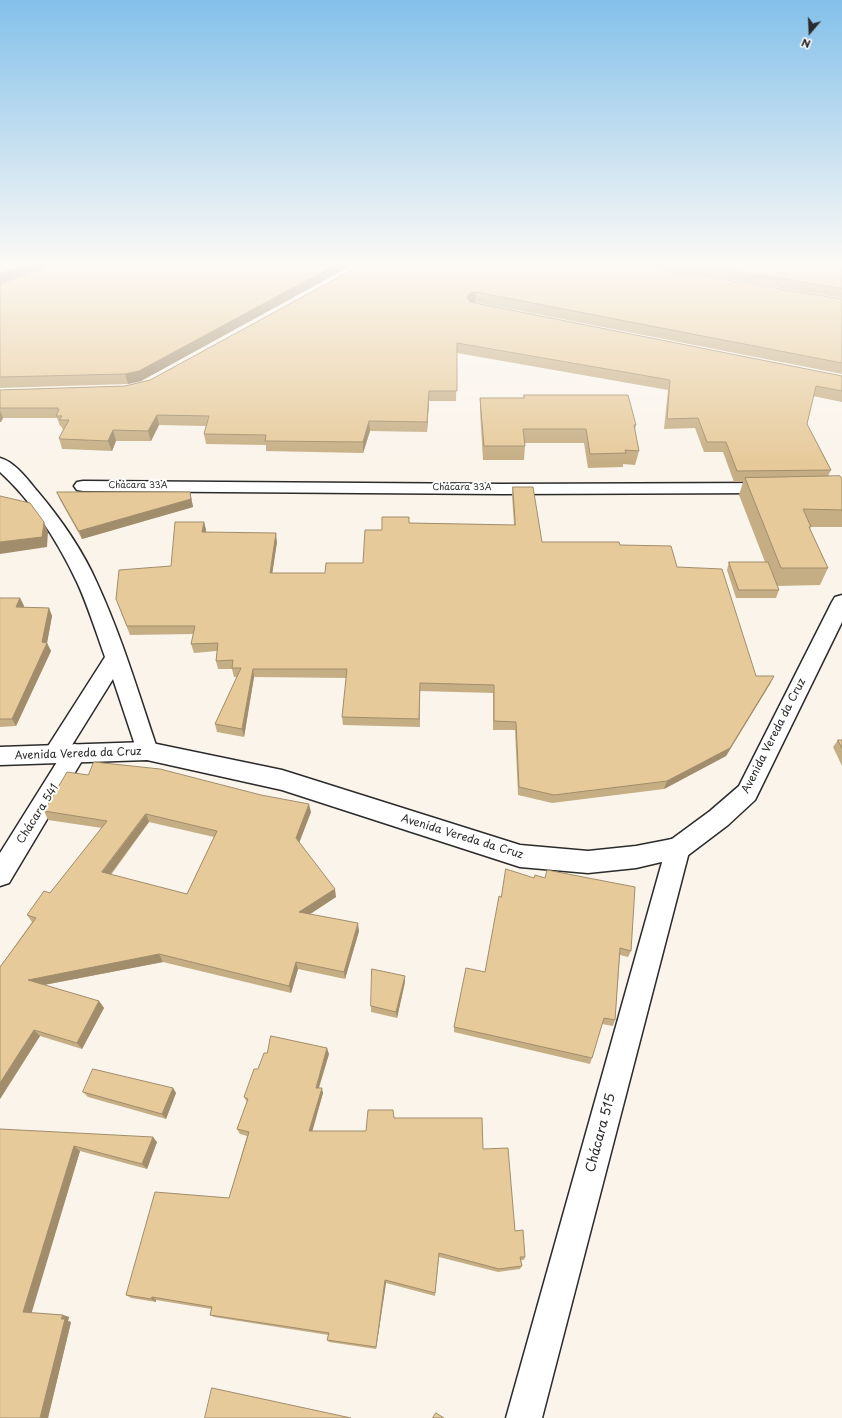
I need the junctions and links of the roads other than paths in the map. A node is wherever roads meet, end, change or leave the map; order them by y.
1 (0, 463) edge
2 (83, 486) dead end
3 (786, 488) edge
4 (842, 602) edge
5 (116, 657) junction
6 (147, 751) junction
7 (65, 753) junction
8 (0, 756) edge
9 (678, 848) junction
10 (0, 875) edge
11 (524, 1418) edge

1 - 5 street
2 - 3 street, Chácara 33A
4 - 9 street, Avenida Vereda da Cruz
5 - 6 street
5 - 7 street, Chácara 541
6 - 7 street, Avenida Vereda da Cruz
6 - 9 street, Avenida Vereda da Cruz
7 - 8 street, Avenida Vereda da Cruz
7 - 10 street, Chácara 541
9 - 11 street, Chácara 515

